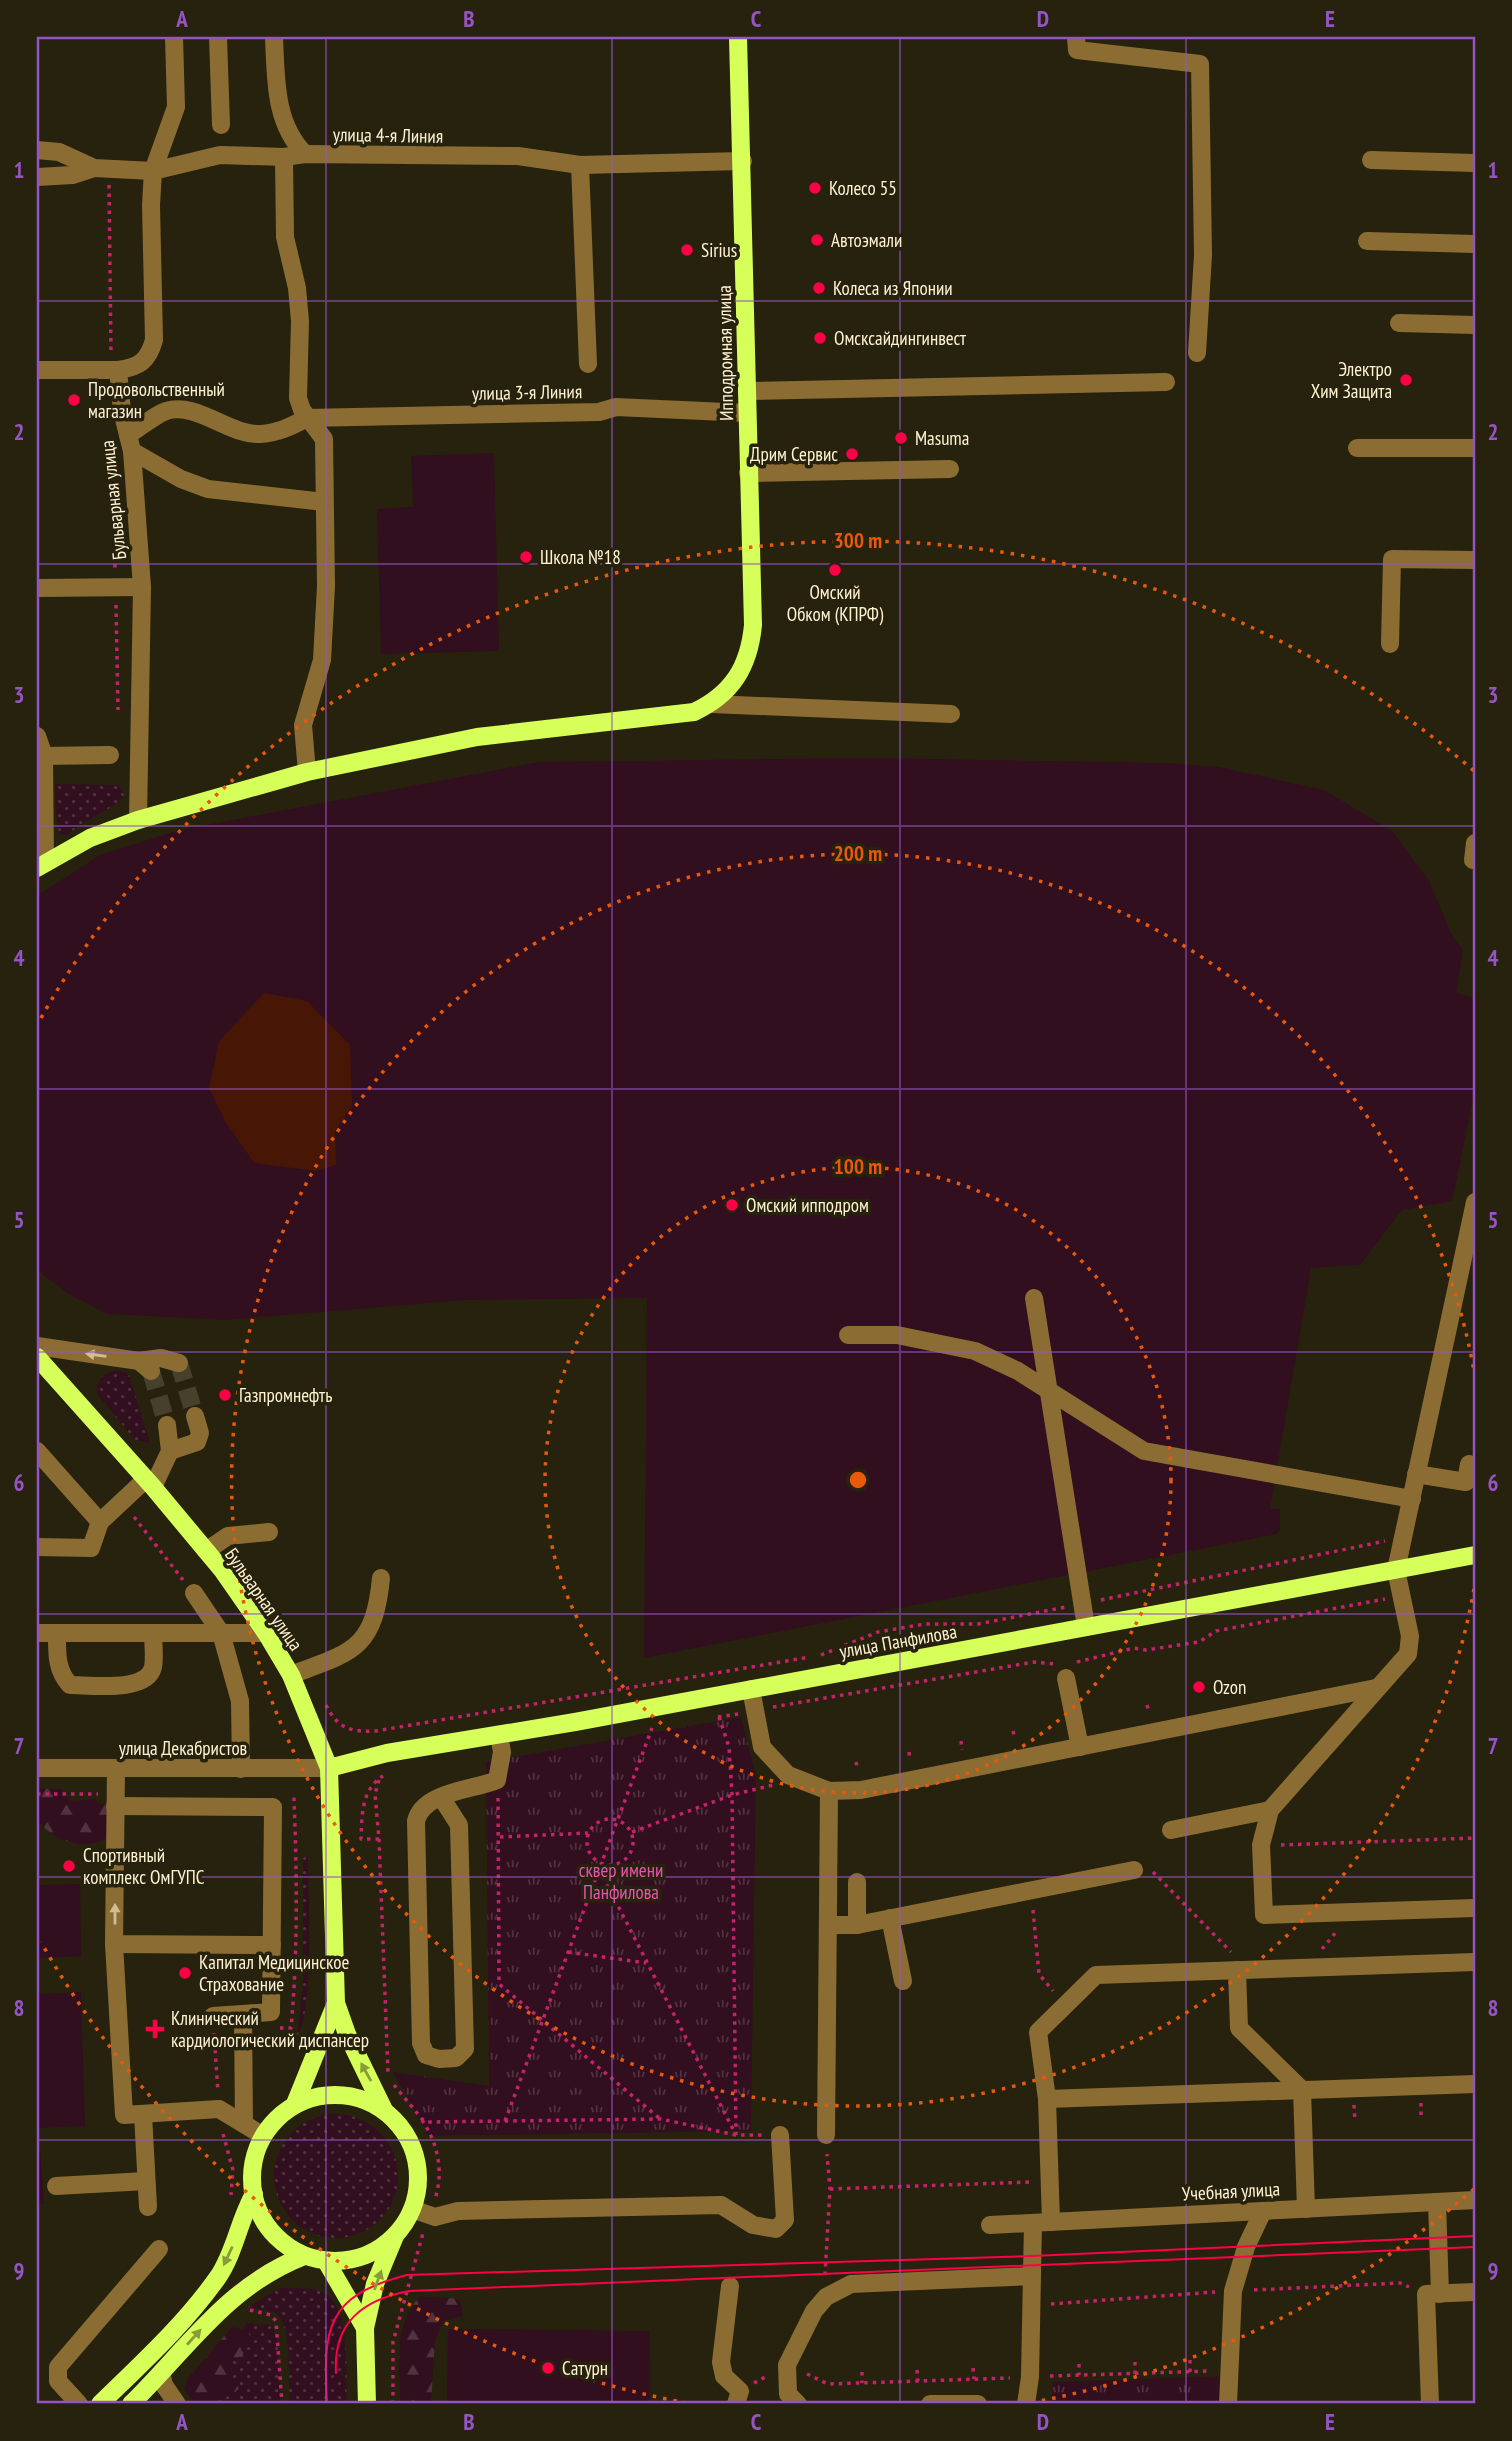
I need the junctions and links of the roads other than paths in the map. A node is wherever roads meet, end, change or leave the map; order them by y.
1 (174, 37) edge
2 (218, 37) edge
3 (274, 37) edge
4 (738, 37) edge
5 (1076, 37) edge
6 (221, 125) dead end
7 (37, 150) edge
8 (305, 154) junction
9 (284, 157) junction
10 (1371, 160) dead end
11 (743, 161) junction
12 (1475, 163) edge
13 (580, 165) junction
14 (94, 168) junction
15 (153, 171) junction
16 (37, 177) edge
17 (1367, 241) dead end
18 (1475, 244) edge
19 (1399, 323) dead end
20 (1475, 325) edge
21 (1197, 353) dead end
22 (588, 365) dead end
23 (37, 370) edge
24 (118, 370) junction
25 (1166, 383) dead end
26 (747, 391) junction
27 (747, 413) junction
28 (307, 418) junction
29 (130, 443) junction
30 (1357, 448) dead end
31 (1475, 448) edge
32 (950, 469) dead end
33 (748, 473) junction
34 (324, 502) junction
35 (1475, 560) edge
36 (142, 587) junction
37 (37, 588) edge
38 (1390, 644) dead end
39 (712, 704) junction
40 (951, 714) dead end
41 (37, 736) edge
42 (44, 755) junction
43 (110, 755) dead end
44 (307, 772) junction
45 (138, 820) junction
46 (41, 865) edge
47 (1475, 1202) edge
48 (1034, 1298) dead end
49 (848, 1335) dead end
50 (37, 1346) edge
51 (37, 1357) edge
52 (179, 1363) dead end
53 (1048, 1391) junction
54 (195, 1416) tunnel mouth
55 (167, 1425) tunnel mouth
56 (37, 1451) edge
57 (170, 1451) junction
58 (1469, 1464) dead end
59 (1416, 1474) junction
60 (150, 1483) junction
61 (1412, 1499) junction
62 (100, 1522) junction
63 (269, 1532) dead end
64 (37, 1547) edge
65 (206, 1551) junction
66 (1475, 1555) edge
67 (1396, 1570) junction
68 (381, 1577) dead end
69 (194, 1593) road end
70 (1086, 1627) junction
71 (37, 1633) edge
72 (57, 1633) junction
73 (153, 1633) junction
74 (221, 1633) junction
75 (267, 1633) junction
76 (1065, 1671) road end
77 (291, 1675) junction
78 (1376, 1688) junction
79 (751, 1689) junction
80 (499, 1735) junction
81 (1080, 1746) junction
82 (37, 1768) edge
83 (329, 1768) junction
84 (241, 1769) junction
85 (116, 1776) junction
86 (829, 1791) junction
87 (441, 1797) junction
88 (115, 1806) junction
89 (1270, 1810) junction
90 (1171, 1830) dead end
91 (1134, 1870) road end
92 (857, 1882) dead end
93 (1475, 1908) edge
94 (890, 1919) junction
95 (828, 1925) junction
96 (857, 1925) junction
97 (114, 1944) junction
98 (272, 1945) junction
99 (1475, 1962) edge
100 (1237, 1970) junction
101 (903, 1981) dead end
102 (336, 2003) junction
103 (243, 2014) junction
104 (214, 2016) road end
105 (1475, 2084) edge
106 (1302, 2091) junction
107 (1047, 2099) junction
108 (295, 2104) junction
109 (384, 2110) junction
110 (143, 2114) junction
111 (244, 2124) junction
112 (262, 2135) junction
113 (780, 2135) road end
114 (826, 2135) road end
115 (146, 2181) junction
116 (56, 2186) dead end
117 (254, 2194) junction
118 (1475, 2200) edge
119 (1437, 2202) junction
120 (148, 2207) dead end
121 (412, 2209) junction
122 (1306, 2209) junction
123 (1263, 2211) junction
124 (1042, 2222) junction
125 (990, 2225) dead end
126 (397, 2233) junction
127 (159, 2249) dead end
128 (304, 2256) junction
129 (326, 2261) junction
130 (1032, 2276) junction
131 (730, 2286) dead end
132 (1475, 2292) edge
133 (1433, 2294) junction
134 (365, 2328) junction
135 (161, 2373) junction
136 (738, 2398) edge
137 (79, 2404) edge
138 (100, 2404) edge
139 (131, 2404) edge
140 (177, 2404) edge
141 (367, 2404) edge
142 (797, 2404) edge
143 (930, 2404) edge
144 (978, 2404) edge
145 (1026, 2404) edge
146 (1228, 2404) edge
147 (1430, 2404) edge

1 - 15 street
2 - 6 street
3 - 8 street
4 - 11 main road, Ипподромная улица
5 - 21 street
7 - 14 street, улица 4-я Линия
8 - 9 street, улица 4-я Линия
8 - 13 street, улица 4-я Линия
9 - 15 street, улица 4-я Линия
9 - 28 street
10 - 12 street
11 - 13 street, улица 4-я Линия
11 - 26 main road, Ипподромная улица
13 - 22 street
14 - 15 street, улица 4-я Линия
14 - 16 street
15 - 24 street
17 - 18 street
19 - 20 street
23 - 24 street
24 - 29 street, Бульварная улица
25 - 26 street
26 - 27 main road, Ипподромная улица
27 - 28 street, улица 3-я Линия
27 - 33 main road, Ипподромная улица
28 - 29 street
28 - 34 street
29 - 34 street
29 - 36 street, Бульварная улица
30 - 31 street
32 - 33 street
33 - 39 main road, Ипподромная улица
34 - 44 street
35 - 38 street
36 - 37 street
36 - 45 street, Бульварная улица
39 - 40 street
39 - 44 main road
41 - 42 street
42 - 43 street
42 - 46 street
44 - 45 main road
45 - 46 main road
47 - 59 street
48 - 53 street
49 - 53 street
52 -> 50 street
51 - 60 main road, Бульварная улица
53 - 61 street
53 - 70 street
54 - 57 street
55 - 57 street
56 - 62 street
57 - 60 street
58 - 59 street
59 - 61 street
60 - 62 street
60 - 65 main road, Бульварная улица
61 - 67 street
62 - 64 street
63 - 65 street
65 - 75 main road, Бульварная улица
66 - 67 main road, улица Панфилова
67 - 70 main road, улица Панфилова
67 - 78 street
68 - 77 street
69 - 74 street
70 - 79 main road, улица Панфилова
71 - 72 street
72 - 73 street
72 - 73 street
73 - 74 street
74 - 75 street
74 - 84 street
75 - 77 main road, Бульварная улица
76 - 81 street
77 - 83 main road, Бульварная улица
78 - 81 street
78 - 89 street
79 - 80 main road, улица Панфилова
79 - 86 street
80 - 83 main road, улица Панфилова
80 - 87 street
81 - 86 street
82 - 85 street, улица Декабристов
83 - 84 street, улица Декабристов
83 - 102 main road, Бульварная улица
84 - 85 street, улица Декабристов
85 - 88 street
86 - 95 street
87 - 87 street
97 -> 88 street
88 - 98 street
89 - 90 street
89 - 93 street
91 - 94 street
92 - 96 street
94 - 96 street
94 - 101 street
95 - 96 street
95 - 114 street
97 - 98 street
97 - 110 street
98 - 103 street
99 - 100 street
100 - 106 street
100 - 107 street
102 - 108 main road, Бульварная улица
109 -> 102 main road, Бульварная улица
103 - 104 street
103 - 111 street
105 - 106 street
106 - 107 street
106 - 122 street
107 - 124 street
108 - 109 main road
108 - 112 main road
109 - 121 main road
110 - 111 street
110 - 115 street
111 - 112 street
112 - 117 main road
113 - 121 street
115 - 116 street
115 - 120 street
117 - 128 main road
117 -> 138 main road
118 - 119 street, Учебная улица
119 - 122 street, Учебная улица
119 - 133 street
121 - 126 main road
122 - 123 street, Учебная улица
123 - 124 street, Учебная улица
123 - 146 street
124 - 125 street, Учебная улица
124 - 130 street
126 - 129 main road
134 -> 126 main road
127 - 137 street
128 - 129 main road
135 -> 128 main road
129 - 134 main road
130 - 142 street
130 - 145 street
131 - 136 street
132 - 133 street
133 - 147 street
134 - 141 main road
135 - 139 main road
135 - 140 street
143 - 144 street

